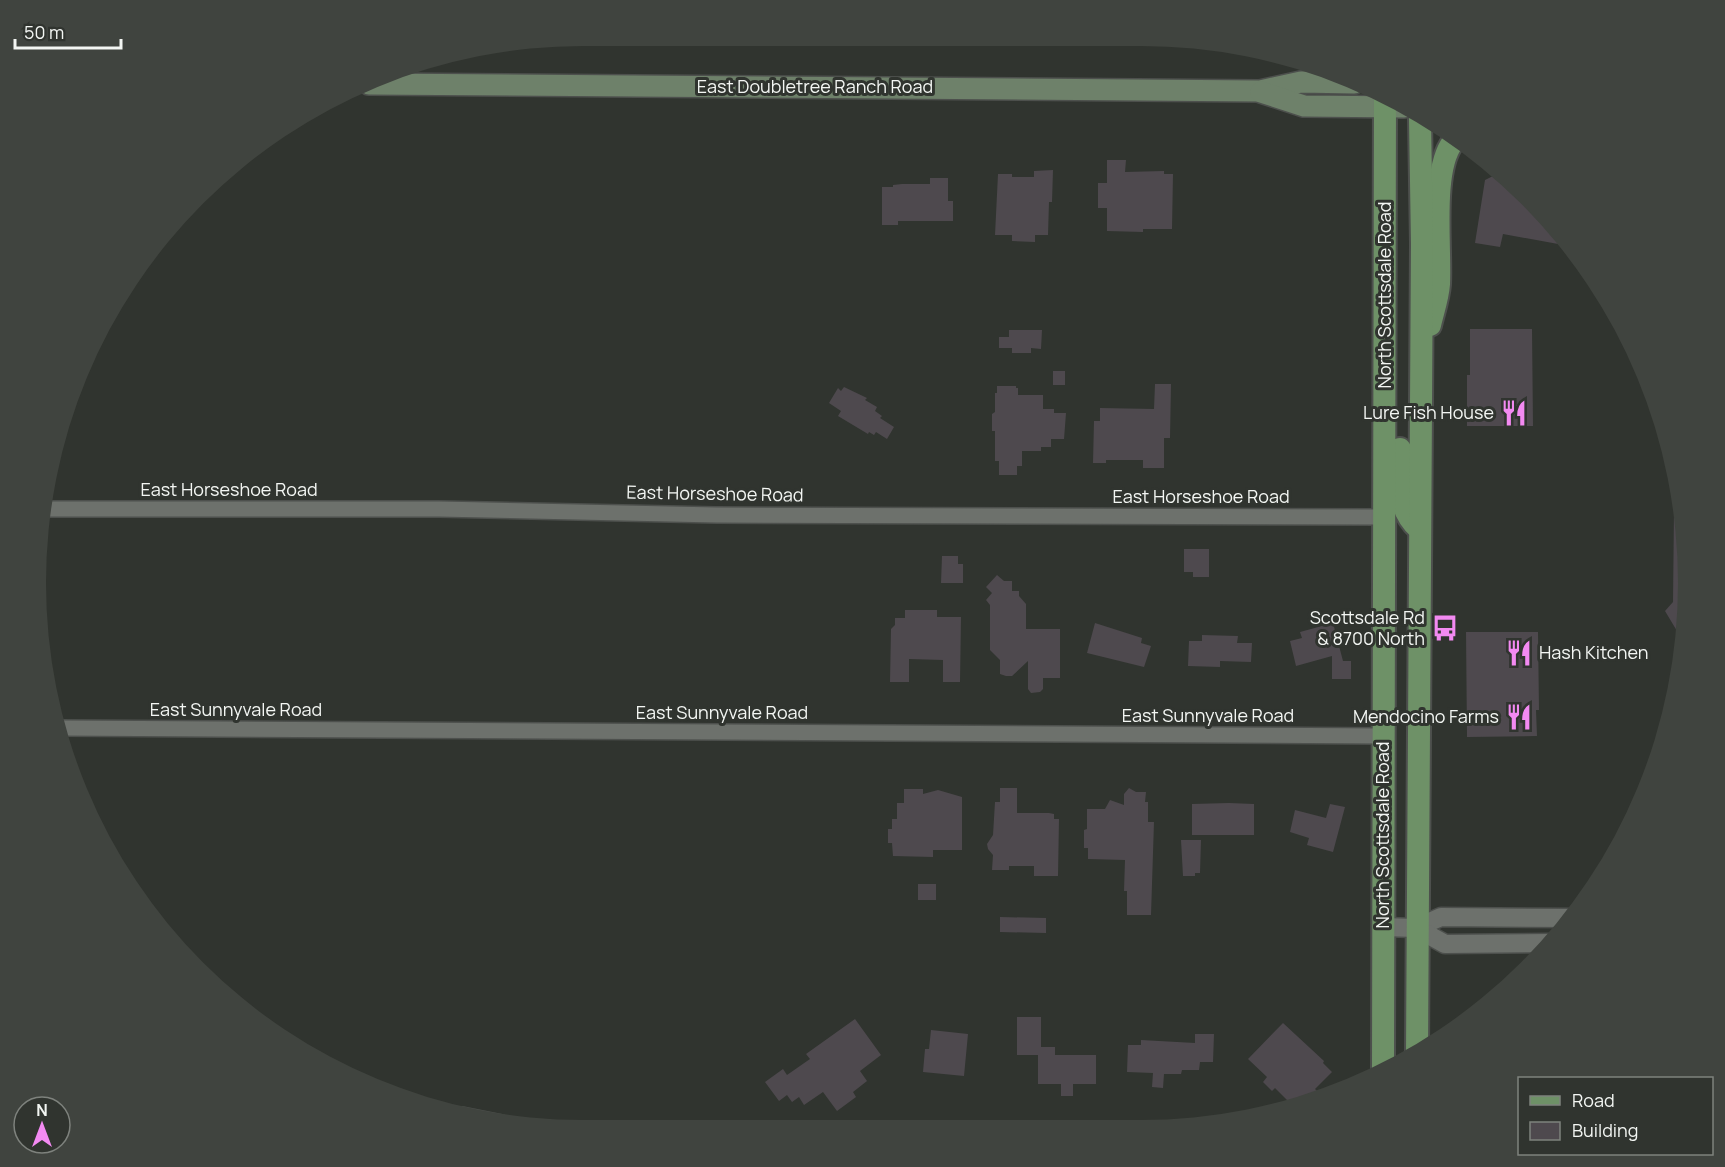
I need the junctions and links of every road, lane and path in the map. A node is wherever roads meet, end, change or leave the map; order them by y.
1 (1335, 83) edge
2 (386, 84) edge
3 (1260, 91) junction
4 (1380, 103) edge
5 (1392, 109) edge
6 (1420, 124) edge
7 (1452, 145) edge
8 (1421, 371) junction
9 (1386, 372) junction
10 (52, 509) edge
11 (1384, 517) junction
12 (1419, 529) junction
13 (67, 728) edge
14 (1383, 736) junction
15 (1561, 918) edge
16 (1383, 927) junction
17 (1416, 928) junction
18 (1540, 943) edge
19 (1417, 1045) edge
20 (1383, 1063) edge

1 - 3 main road, East Doubletree Ranch Road
2 - 3 main road, East Doubletree Ranch Road
3 - 4 main road, East Doubletree Ranch Road
5 - 9 main road, North Scottsdale Road
6 - 8 main road, North Scottsdale Road
7 - 8 main road
8 - 12 main road, North Scottsdale Road
9 - 11 main road, North Scottsdale Road
9 - 12 main road
10 - 11 street, East Horseshoe Road
11 - 14 main road, North Scottsdale Road
12 - 17 main road, North Scottsdale Road
13 - 14 street, East Sunnyvale Road
14 - 16 main road, North Scottsdale Road
15 - 17 street
16 - 17 street
16 - 20 main road, North Scottsdale Road
17 - 18 street
17 - 19 main road, North Scottsdale Road

